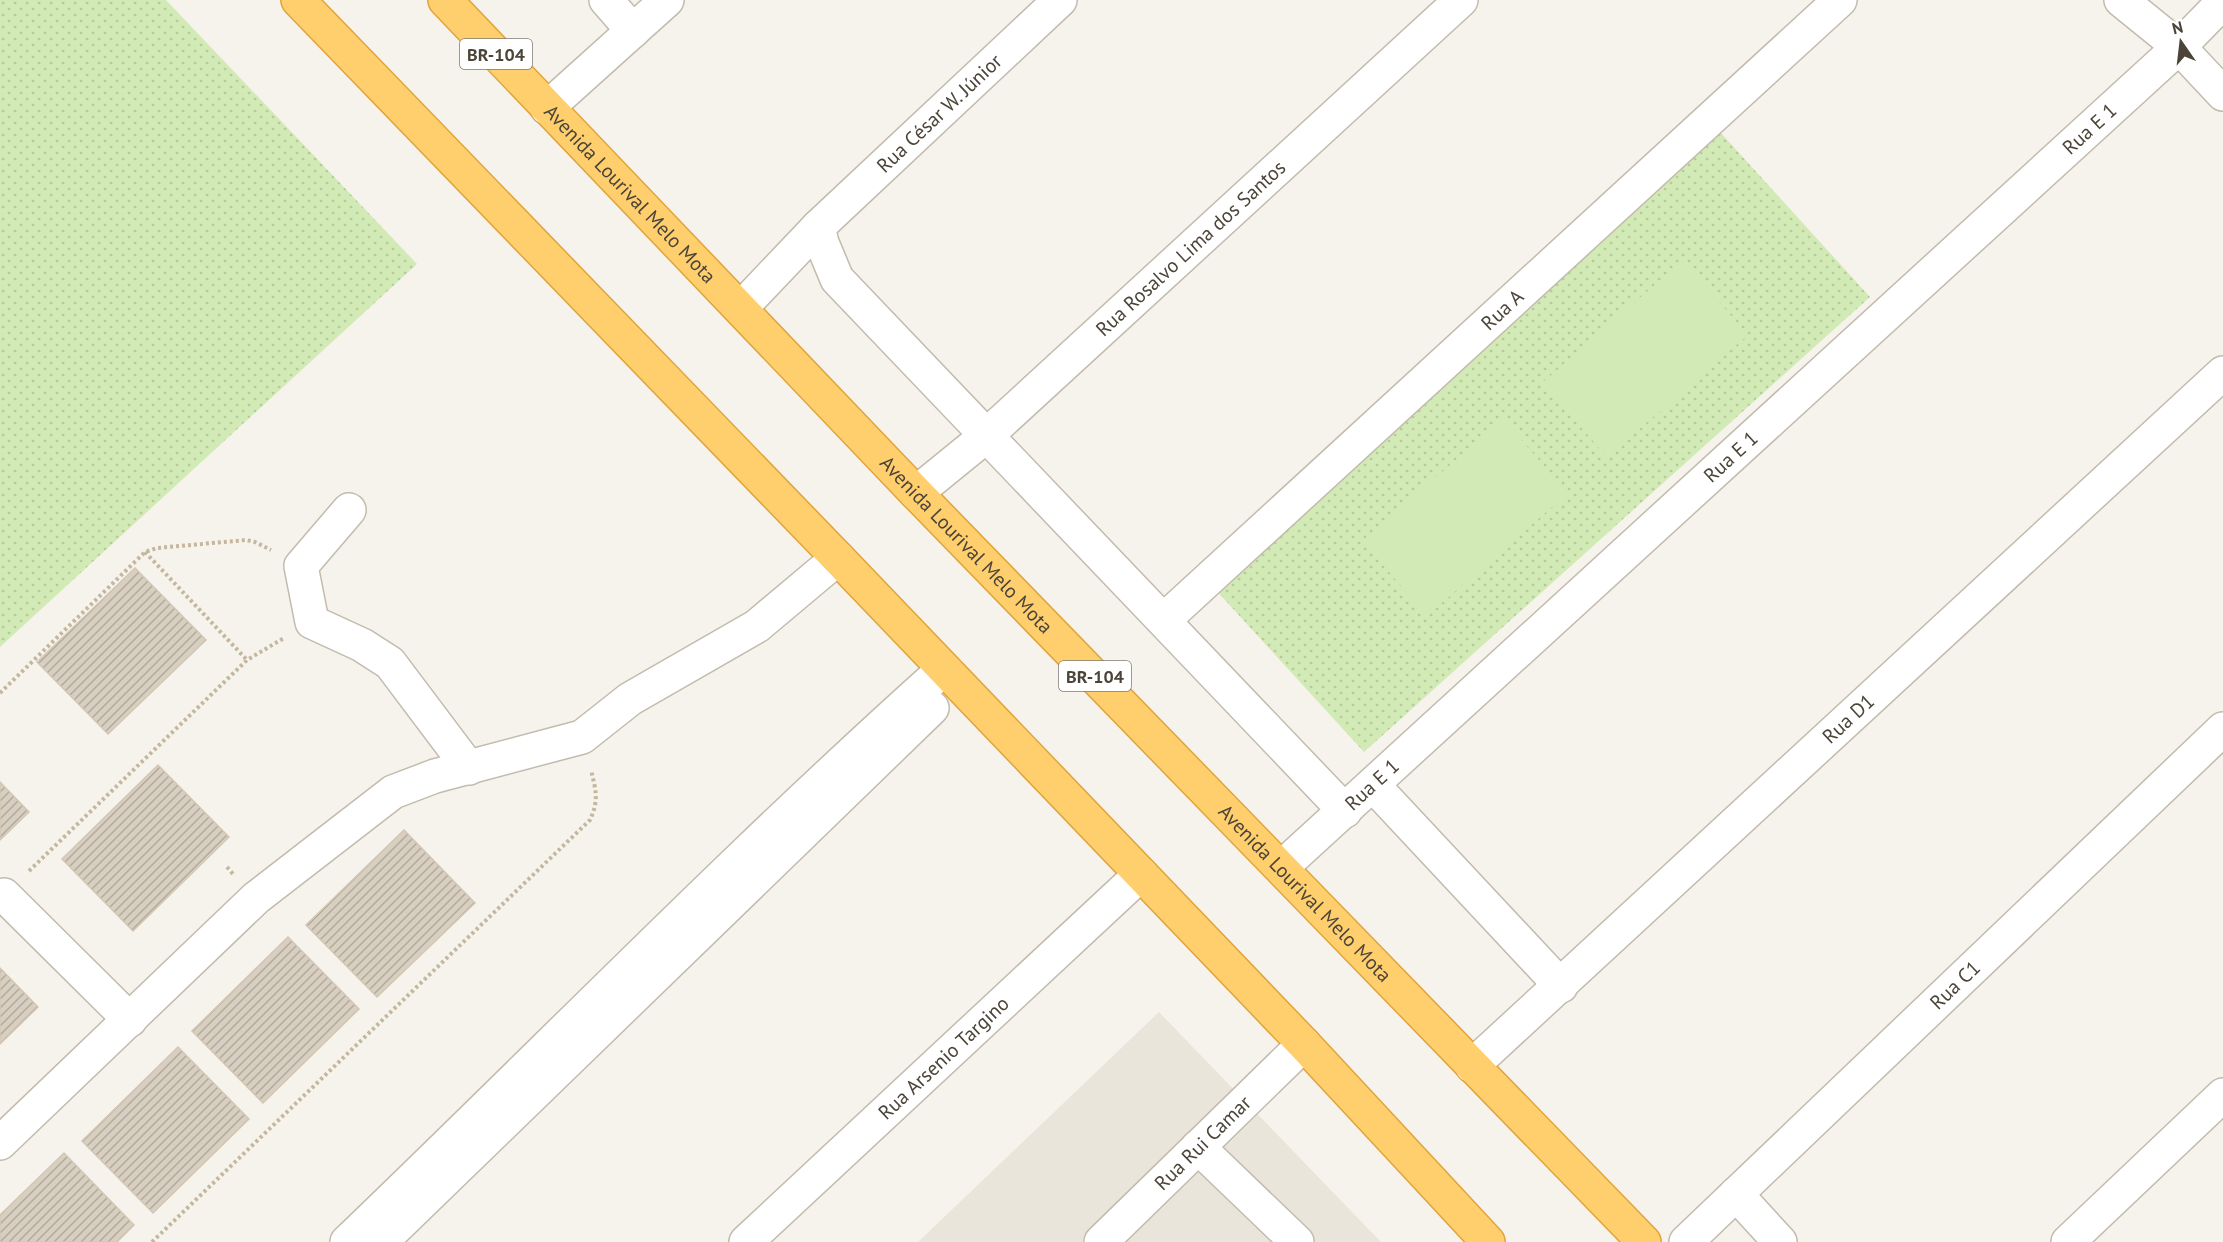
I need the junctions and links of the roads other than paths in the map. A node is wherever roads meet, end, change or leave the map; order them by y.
1 (298, 0) edge
2 (445, 0) edge
3 (606, 0) edge
4 (667, 0) edge
5 (1060, 0) edge
6 (1461, 0) edge
7 (1840, 0) edge
8 (2121, 0) edge
9 (2223, 2) edge
10 (633, 31) junction
11 (2179, 47) junction
12 (2223, 94) edge
13 (547, 108) junction
14 (818, 227) junction
15 (741, 308) junction
16 (2223, 373) edge
17 (986, 436) junction
18 (916, 493) junction
19 (349, 510) dead end
20 (838, 558) junction
21 (1164, 620) junction
22 (950, 676) junction
23 (2223, 729) edge
24 (892, 730) junction
25 (469, 768) junction
26 (1373, 785) junction
27 (1345, 811) junction
28 (1282, 867) junction
29 (1140, 874) junction
30 (4, 895) road end
31 (1561, 986) junction
32 (130, 1020) junction
33 (1304, 1044) junction
34 (1472, 1066) junction
35 (2223, 1095) edge
36 (0, 1143) edge
37 (1198, 1147) junction
38 (1736, 1194) junction
39 (347, 1242) edge
40 (381, 1242) edge
41 (746, 1242) edge
42 (1101, 1242) edge
43 (1297, 1242) edge
44 (1488, 1242) edge
45 (1644, 1242) edge
46 (1686, 1242) edge
47 (1780, 1242) edge
48 (2068, 1242) edge

1 - 20 highway
2 - 13 highway, Avenida Lourival Melo Mota / BR-104
3 - 10 street
4 - 10 street
5 - 14 street, Rua César W. Júnior
6 - 17 street, Rua Rosalvo Lima dos Santos
7 - 21 street, Rua A
8 - 11 street
9 - 11 street, Rua E 1
10 - 13 street
11 - 12 street
11 - 26 street, Rua E 1
13 - 15 highway, Avenida Lourival Melo Mota / BR-104
14 - 15 street, Rua César W. Júnior
14 - 17 street
15 - 18 highway, Avenida Lourival Melo Mota / BR-104
16 - 31 street, Rua D1
17 - 18 street, Rua Rosalvo Lima dos Santos
17 - 21 street
18 - 28 highway, Avenida Lourival Melo Mota / BR-104
19 - 25 street
20 - 22 highway
20 - 25 street
21 - 27 street
22 - 24 street
22 - 29 highway
23 - 38 street, Rua C1
24 - 39 street
24 - 40 street
25 - 32 street
26 - 27 street, Rua E 1
26 - 31 street
27 - 28 street, Rua E 1
28 - 34 highway, Avenida Lourival Melo Mota / BR-104
29 - 33 highway
29 - 41 street, Rua Arsenio Targino
30 - 32 street
31 - 34 street, Rua D1
32 - 36 street
33 - 37 street, Rua Rui Camar
33 - 44 highway
34 - 45 highway, Avenida Lourival Melo Mota / BR-104
35 - 48 street
37 - 42 street, Rua Rui Camar
37 - 43 street
38 - 46 street, Rua C1
38 - 47 street

